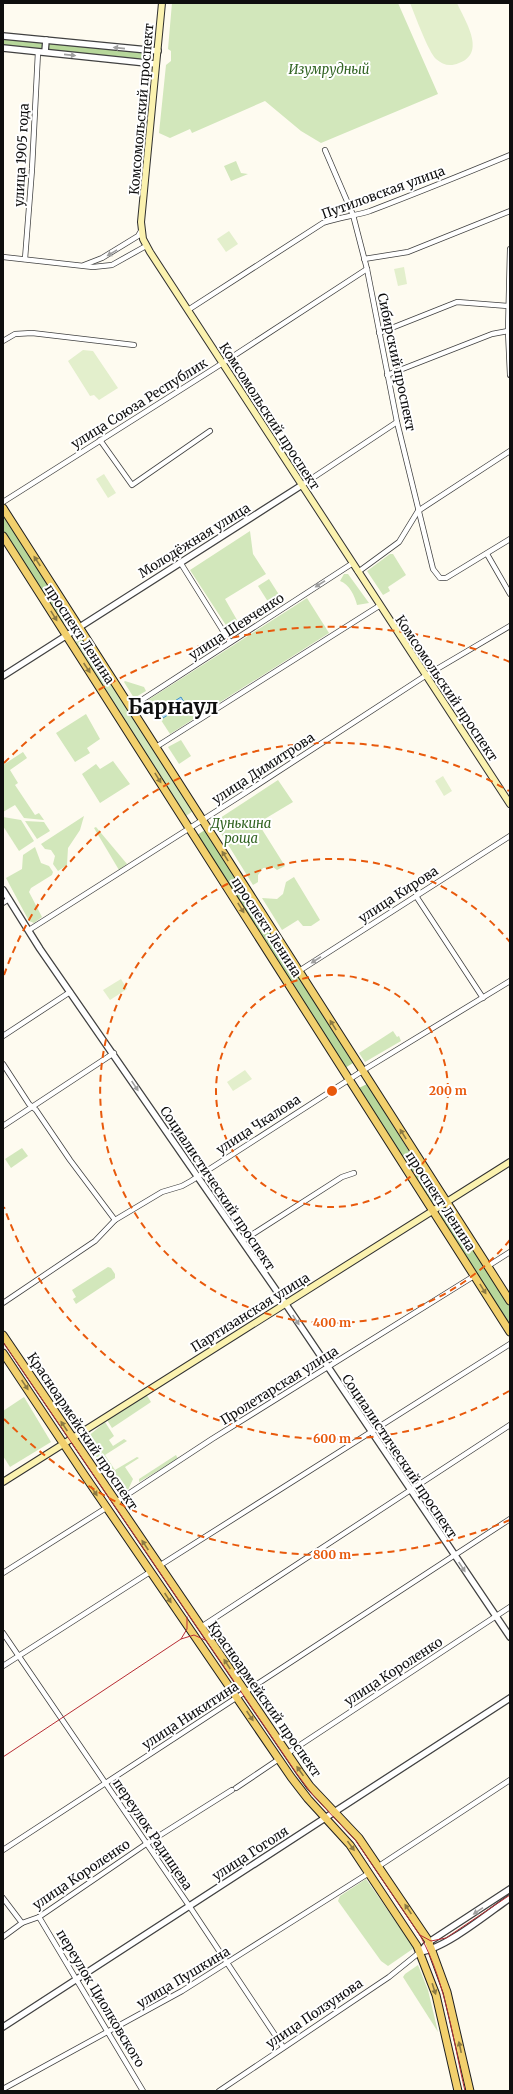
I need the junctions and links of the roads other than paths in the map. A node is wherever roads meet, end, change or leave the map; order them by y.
1 (162, 3) edge
2 (3, 36) edge
3 (46, 40) junction
4 (3, 48) edge
5 (38, 52) junction
6 (45, 52) junction
7 (158, 52) junction
8 (156, 64) junction
9 (325, 150) dead end
10 (510, 155) edge
11 (510, 211) edge
12 (353, 215) junction
13 (141, 231) junction
14 (146, 246) junction
15 (510, 249) edge
16 (3, 257) edge
17 (25, 259) junction
18 (364, 259) junction
19 (78, 266) junction
20 (367, 269) junction
21 (509, 285) edge
22 (508, 306) junction
23 (188, 310) junction
24 (508, 332) junction
25 (379, 333) junction
26 (3, 341) edge
27 (134, 345) dead end
28 (509, 360) edge
29 (222, 364) junction
30 (388, 375) junction
31 (510, 375) edge
32 (397, 422) junction
33 (210, 431) dead end
34 (100, 440) junction
35 (510, 451) edge
36 (302, 485) junction
37 (3, 502) edge
38 (3, 508) edge
39 (418, 511) junction
40 (3, 536) edge
41 (510, 539) edge
42 (487, 554) junction
43 (180, 562) junction
44 (353, 563) junction
45 (358, 572) junction
46 (510, 594) edge
47 (379, 606) junction
48 (510, 626) edge
49 (80, 627) junction
50 (66, 636) junction
51 (230, 642) junction
52 (3, 676) edge
53 (425, 676) junction
54 (131, 707) junction
55 (156, 747) junction
56 (510, 804) edge
57 (203, 820) junction
58 (190, 828) junction
59 (510, 836) edge
60 (3, 890) edge
61 (416, 896) junction
62 (9, 899) junction
63 (3, 903) edge
64 (29, 930) junction
65 (299, 971) junction
66 (510, 981) edge
67 (70, 992) junction
68 (483, 998) junction
69 (3, 1036) edge
70 (114, 1053) junction
71 (3, 1064) edge
72 (362, 1071) junction
73 (349, 1079) junction
74 (32, 1107) junction
75 (3, 1126) edge
76 (510, 1162) edge
77 (354, 1173) dead end
78 (198, 1177) junction
79 (446, 1203) junction
80 (434, 1211) junction
81 (115, 1220) junction
82 (242, 1242) junction
83 (510, 1252) edge
84 (488, 1266) junction
85 (474, 1276) junction
86 (510, 1301) edge
87 (3, 1303) edge
88 (285, 1303) junction
89 (510, 1332) edge
90 (3, 1335) edge
91 (510, 1344) edge
92 (3, 1353) edge
93 (327, 1368) junction
94 (510, 1425) edge
95 (370, 1432) junction
96 (72, 1438) junction
97 (63, 1444) junction
98 (3, 1482) edge
99 (410, 1490) junction
100 (116, 1502) junction
101 (106, 1508) junction
102 (510, 1519) edge
103 (131, 1524) junction
104 (122, 1530) junction
105 (454, 1555) junction
106 (160, 1566) junction
107 (150, 1572) junction
108 (3, 1573) edge
109 (510, 1607) edge
110 (496, 1616) junction
111 (201, 1627) junction
112 (3, 1634) edge
113 (510, 1637) edge
114 (18, 1656) junction
115 (3, 1666) edge
116 (246, 1692) junction
117 (237, 1698) junction
118 (510, 1698) edge
119 (288, 1754) junction
120 (279, 1759) junction
121 (510, 1780) edge
122 (105, 1783) junction
123 (335, 1810) junction
124 (325, 1817) junction
125 (146, 1844) junction
126 (3, 1850) edge
127 (378, 1866) junction
128 (369, 1872) junction
129 (510, 1889) edge
130 (3, 1898) edge
131 (510, 1898) edge
132 (189, 1906) junction
133 (39, 1917) junction
134 (22, 1923) junction
135 (3, 1936) edge
136 (430, 1946) junction
137 (420, 1952) junction
138 (227, 1963) junction
139 (77, 1979) junction
140 (3, 2027) edge
141 (109, 2033) junction
142 (283, 2047) junction
143 (469, 2088) edge
144 (458, 2089) edge
145 (3, 2090) edge
146 (143, 2091) edge
147 (219, 2091) edge

1 - 7 main road, Комсомольский проспект
2 - 3 street
3 - 6 street
7 -> 3 street
4 - 5 street
5 - 6 street
5 - 17 street, улица 1905 года
6 -> 8 street
7 - 8 main road, Комсомольский проспект
8 - 13 main road, Комсомольский проспект
9 - 12 street, Сибирский проспект
10 - 12 street, Путиловская улица
11 - 18 street
12 - 18 street, Сибирский проспект
12 - 23 street, Путиловская улица
13 - 14 main road, Комсомольский проспект
13 -> 19 street
14 - 19 street
14 - 23 main road, Комсомольский проспект
15 - 21 street
16 - 17 street
17 - 19 street
18 - 20 street, Сибирский проспект
20 - 25 street, Сибирский проспект
20 - 29 street, улица Союза Республик
21 - 22 street
22 - 24 street
22 - 25 street
23 - 29 main road, Комсомольский проспект
24 - 28 street
24 - 30 street
25 - 30 street, Сибирский проспект
26 - 27 street
28 - 31 street
29 - 34 street, улица Союза Республик
29 - 36 main road, Комсомольский проспект
30 - 32 street, Сибирский проспект
32 - 36 street, Молодёжная улица
32 - 39 street, Сибирский проспект
33 - 34 street
34 - 37 street, улица Союза Республик
35 - 39 street
36 - 43 street, Молодёжная улица
36 - 44 main road, Комсомольский проспект
49 -> 38 main road, проспект Ленина
39 - 42 street, Сибирский проспект
39 - 45 street
40 -> 50 main road, проспект Ленина
41 - 42 street
42 - 46 street
43 - 49 street, Молодёжная улица
43 - 51 street
44 - 45 main road, Комсомольский проспект
44 -> 51 street, улица Шевченко
45 - 47 main road, Комсомольский проспект
47 - 53 main road, Комсомольский проспект
47 - 55 street
48 - 53 street, улица Димитрова
49 - 50 street, Молодёжная улица
49 - 54 main road, проспект Ленина
50 - 52 street, Молодёжная улица
50 -> 58 main road, проспект Ленина
51 - 54 street, улица Шевченко
53 - 56 main road, Комсомольский проспект
53 - 57 street, улица Димитрова
54 - 55 main road, проспект Ленина
55 - 57 main road, проспект Ленина
57 - 58 street, улица Димитрова
65 -> 57 main road, проспект Ленина
58 - 64 street, улица Димитрова
58 -> 73 main road, проспект Ленина
59 - 61 street, улица Кирова
60 - 62 street, Социалистический проспект
61 -> 65 street, улица Кирова
61 - 68 street
62 - 63 street
62 - 64 street, Социалистический проспект
64 - 67 street, Социалистический проспект
72 -> 65 main road, проспект Ленина
66 - 68 street, улица Чкалова
67 - 69 street
67 - 70 street, Социалистический проспект
68 - 72 street, улица Чкалова
70 - 74 street
70 -> 78 street, Социалистический проспект
71 - 74 street
72 - 73 street, улица Чкалова
79 -> 72 main road, проспект Ленина
73 - 78 street, улица Чкалова
73 - 80 main road, проспект Ленина
74 - 75 street
74 - 81 street
76 - 79 main road, Партизанская улица
77 - 82 street
78 - 81 street, улица Чкалова
78 - 82 street, Социалистический проспект
79 - 80 main road, Партизанская улица
79 - 84 main road, проспект Ленина
80 - 85 main road, проспект Ленина
80 - 88 main road, Партизанская улица
81 - 87 street, улица Чкалова
82 - 88 street, Социалистический проспект
83 - 84 street
84 - 86 main road, проспект Ленина
85 -> 89 main road, проспект Ленина
85 - 93 street, Пролетарская улица
88 -> 93 street, Социалистический проспект
88 - 96 main road, Партизанская улица
96 -> 90 main road, Красноармейский проспект
91 - 95 street
92 -> 97 main road, Красноармейский проспект
93 - 95 street, Социалистический проспект
93 - 100 street, Пролетарская улица
94 - 99 street
95 - 99 street, Социалистический проспект
95 - 106 street
96 - 97 main road, Партизанская улица
96 - 100 main road, Красноармейский проспект
97 - 98 main road, Партизанская улица
97 -> 101 main road, Красноармейский проспект
99 - 105 street, Социалистический проспект
99 - 111 street
100 - 103 main road, Красноармейский проспект
101 - 104 main road, Красноармейский проспект
101 - 108 street
102 - 105 street, улица Никитина
103 - 104 main road
106 -> 103 main road, Красноармейский проспект
104 - 107 main road, Красноармейский проспект
105 -> 110 street, Социалистический проспект
105 - 116 street, улица Никитина
106 - 111 main road, Красноармейский проспект
107 - 114 street
107 -> 117 main road, Красноармейский проспект
109 - 110 street, улица Короленко
110 - 113 street, Социалистический проспект
110 - 119 street, улица Короленко
116 -> 111 main road, Красноармейский проспект
112 - 114 street, переулок Радищева
114 - 115 street
114 - 122 street, переулок Радищева
116 - 117 street, улица Никитина
116 - 119 main road, Красноармейский проспект
117 -> 120 main road, Красноармейский проспект
117 - 122 street, улица Никитина
118 - 123 street, улица Гоголя
123 -> 119 main road, Красноармейский проспект
120 - 124 main road, Красноармейский проспект
120 - 125 street, улица Короленко
121 - 127 street
122 - 125 street, переулок Радищева
122 - 126 street, улица Никитина
123 - 124 street, улица Гоголя
123 - 127 main road, Красноармейский проспект
124 -> 128 main road, Красноармейский проспект
124 - 132 street, улица Гоголя
125 - 132 street, переулок Радищева
125 - 133 street, улица Короленко
136 -> 127 main road, Красноармейский проспект
128 - 137 main road, Красноармейский проспект
128 - 138 street, улица Пушкина
129 -> 136 street
130 - 134 street
131 - 136 street
132 - 138 street, переулок Радищева
132 - 139 street, улица Гоголя
133 - 134 street, улица Короленко
133 - 139 street, переулок Циолковского
134 - 135 street, улица Короленко
136 - 137 street
143 -> 136 main road, Красноармейский проспект
137 - 142 street, улица Ползунова
137 -> 144 main road, Красноармейский проспект
138 - 141 street, улица Пушкина
138 - 142 street, переулок Радищева
139 - 140 street, улица Гоголя
139 - 141 street, переулок Циолковского
141 - 145 street, улица Пушкина
141 - 146 street, переулок Циолковского
142 - 147 street, улица Ползунова

